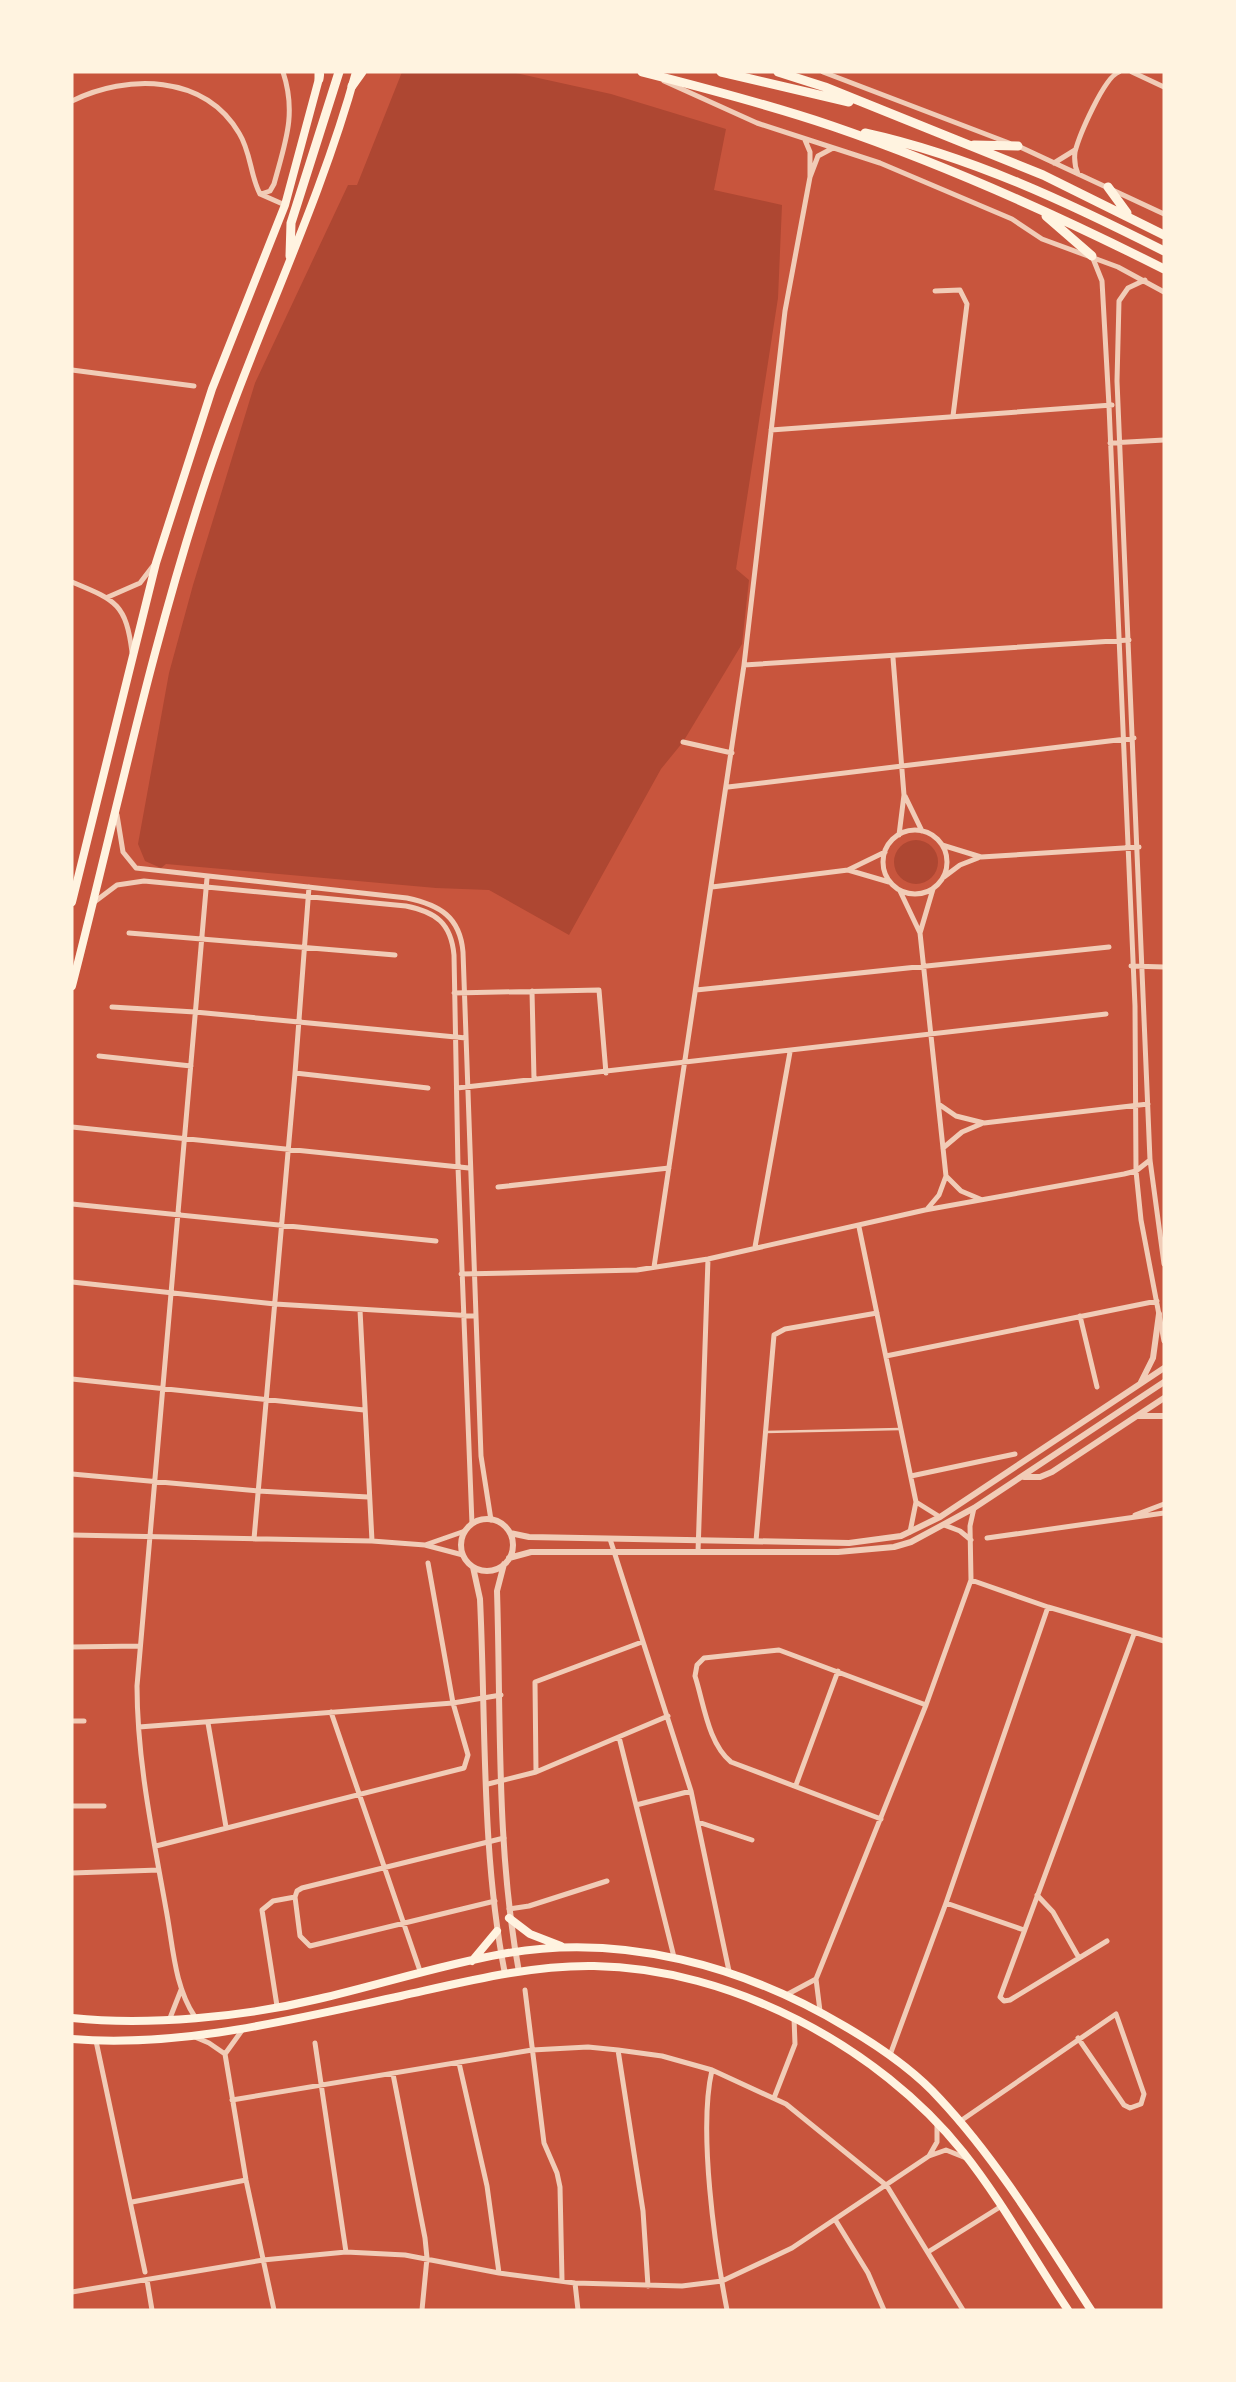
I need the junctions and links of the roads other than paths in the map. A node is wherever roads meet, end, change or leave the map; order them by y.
1 (284, 72) edge
2 (339, 72) edge
3 (356, 72) edge
4 (362, 72) edge
5 (643, 72) edge
6 (721, 72) edge
7 (778, 72) edge
8 (801, 72) edge
9 (823, 72) edge
10 (1114, 72) edge
11 (1132, 72) edge
12 (320, 74) edge
13 (352, 86) junction
14 (825, 87) junction
15 (1164, 87) edge
16 (72, 101) edge
17 (871, 107) junction
18 (830, 125) junction
19 (804, 139) junction
20 (968, 145) junction
21 (1018, 146) junction
22 (833, 148) junction
23 (1077, 148) junction
24 (1053, 163) junction
25 (1077, 174) junction
26 (810, 177) junction
27 (1108, 187) junction
28 (260, 194) junction
29 (285, 205) junction
30 (1037, 208) junction
31 (1164, 214) edge
32 (1130, 217) junction
33 (1164, 235) edge
34 (1164, 251) edge
35 (290, 256) junction
36 (1092, 256) junction
37 (1164, 269) edge
38 (1145, 280) junction
39 (935, 290) dead end
40 (1164, 292) edge
41 (72, 370) edge
42 (194, 386) dead end
43 (1109, 405) junction
44 (1118, 405) junction
45 (953, 416) junction
46 (771, 430) junction
47 (1164, 440) edge
48 (1119, 442) junction
49 (1110, 443) junction
50 (156, 563) junction
51 (72, 582) edge
52 (108, 597) junction
53 (1129, 640) junction
54 (1117, 641) junction
55 (132, 654) junction
56 (893, 658) junction
57 (744, 665) junction
58 (1134, 738) junction
59 (1123, 739) junction
60 (683, 742) dead end
61 (732, 753) junction
62 (901, 766) junction
63 (728, 787) junction
64 (904, 794) junction
65 (116, 810) junction
66 (922, 831) junction
67 (899, 835) junction
68 (942, 845) junction
69 (1139, 847) junction
70 (1127, 848) junction
71 (885, 852) junction
72 (981, 857) junction
73 (848, 870) junction
74 (207, 878) junction
75 (943, 878) junction
76 (890, 882) junction
77 (309, 887) junction
78 (712, 887) junction
79 (206, 888) junction
80 (933, 889) junction
81 (901, 891) junction
82 (308, 898) junction
83 (72, 902) edge
84 (93, 903) junction
85 (130, 933) dead end
86 (920, 933) junction
87 (202, 937) junction
88 (1109, 947) dead end
89 (304, 948) junction
90 (395, 955) dead end
91 (926, 966) junction
92 (1131, 966) junction
93 (1144, 967) junction
94 (1164, 967) edge
95 (72, 986) edge
96 (696, 990) junction
97 (532, 991) junction
98 (454, 993) junction
99 (465, 993) junction
100 (113, 1007) dead end
101 (195, 1012) junction
102 (1106, 1014) dead end
103 (299, 1022) junction
104 (932, 1034) junction
105 (455, 1038) junction
106 (466, 1038) junction
107 (790, 1052) junction
108 (99, 1056) dead end
109 (685, 1063) junction
110 (191, 1066) junction
111 (295, 1073) junction
112 (606, 1073) junction
113 (534, 1079) junction
114 (428, 1088) dead end
115 (457, 1088) junction
116 (468, 1088) junction
117 (1148, 1104) junction
118 (940, 1105) junction
119 (1136, 1105) junction
120 (984, 1123) junction
121 (72, 1127) edge
122 (184, 1138) junction
123 (943, 1148) junction
124 (288, 1149) junction
125 (1150, 1160) junction
126 (457, 1167) junction
127 (469, 1168) junction
128 (668, 1168) junction
129 (1136, 1171) junction
130 (946, 1176) junction
131 (498, 1187) dead end
132 (981, 1199) junction
133 (72, 1204) edge
134 (925, 1210) junction
135 (1164, 1213) edge
136 (180, 1216) junction
137 (1157, 1220) junction
138 (281, 1227) junction
139 (859, 1227) junction
140 (436, 1241) dead end
141 (755, 1247) junction
142 (708, 1259) junction
143 (1164, 1264) edge
144 (654, 1268) junction
145 (461, 1274) junction
146 (473, 1275) junction
147 (72, 1282) edge
148 (172, 1292) junction
149 (1157, 1301) junction
150 (275, 1304) junction
151 (360, 1310) junction
152 (877, 1313) junction
153 (1159, 1314) junction
154 (463, 1316) junction
155 (474, 1316) junction
156 (1080, 1316) junction
157 (1164, 1341) edge
158 (886, 1356) junction
159 (1164, 1368) edge
160 (72, 1379) edge
161 (1164, 1382) edge
162 (1140, 1385) junction
163 (1097, 1387) dead end
164 (161, 1388) junction
165 (1164, 1398) edge
166 (268, 1401) junction
167 (364, 1410) junction
168 (1135, 1416) junction
169 (1164, 1416) edge
170 (901, 1429) junction
171 (766, 1432) junction
172 (1015, 1454) dead end
173 (72, 1474) edge
174 (911, 1476) junction
175 (1024, 1477) junction
176 (153, 1482) junction
177 (258, 1491) junction
178 (368, 1497) junction
179 (916, 1502) junction
180 (1164, 1504) edge
181 (974, 1508) junction
182 (1164, 1513) edge
183 (1133, 1516) junction
184 (940, 1517) junction
185 (491, 1520) junction
186 (472, 1524) junction
187 (943, 1525) junction
188 (465, 1531) junction
189 (910, 1532) junction
190 (510, 1533) junction
191 (72, 1535) edge
192 (149, 1536) junction
193 (987, 1538) dead end
194 (254, 1539) junction
195 (610, 1539) junction
196 (971, 1540) junction
197 (372, 1541) junction
198 (699, 1541) junction
199 (756, 1541) junction
200 (425, 1545) junction
201 (612, 1552) junction
202 (698, 1552) junction
203 (463, 1555) junction
204 (507, 1561) junction
205 (428, 1563) dead end
206 (473, 1567) junction
207 (971, 1580) junction
208 (1048, 1607) junction
209 (1134, 1633) junction
210 (1164, 1641) edge
211 (642, 1642) junction
212 (139, 1646) junction
213 (72, 1647) edge
214 (838, 1671) junction
215 (501, 1695) junction
216 (485, 1697) junction
217 (453, 1703) junction
218 (926, 1705) junction
219 (331, 1712) junction
220 (668, 1716) junction
221 (72, 1721) edge
222 (85, 1721) dead end
223 (208, 1723) junction
224 (139, 1727) junction
225 (619, 1737) junction
226 (536, 1772) junction
227 (503, 1782) junction
228 (488, 1784) junction
229 (796, 1785) junction
230 (691, 1791) junction
231 (358, 1794) junction
232 (636, 1805) junction
233 (72, 1806) edge
234 (104, 1806) dead end
235 (881, 1819) junction
236 (698, 1822) junction
237 (226, 1827) junction
238 (506, 1838) junction
239 (490, 1840) junction
240 (752, 1840) dead end
241 (156, 1846) junction
242 (383, 1866) junction
243 (159, 1870) junction
244 (72, 1873) edge
245 (607, 1881) dead end
246 (1037, 1895) junction
247 (295, 1897) junction
248 (495, 1901) junction
249 (946, 1903) junction
250 (509, 1913) junction
251 (404, 1922) junction
252 (1024, 1930) junction
253 (497, 1931) junction
254 (1107, 1941) dead end
255 (568, 1948) junction
256 (515, 1952) junction
257 (501, 1954) junction
258 (674, 1957) junction
259 (1079, 1958) junction
260 (471, 1962) junction
261 (419, 1968) dead end
262 (729, 1971) junction
263 (519, 1972) junction
264 (505, 1974) junction
265 (816, 1979) junction
266 (181, 1990) junction
267 (525, 1990) dead end
268 (788, 1994) junction
269 (277, 2006) junction
270 (820, 2011) junction
271 (195, 2017) junction
272 (72, 2018) edge
273 (170, 2018) junction
274 (794, 2018) junction
275 (245, 2027) junction
276 (190, 2035) junction
277 (1077, 2038) junction
278 (72, 2039) edge
279 (96, 2041) junction
280 (315, 2043) dead end
281 (532, 2050) junction
282 (618, 2050) junction
283 (225, 2054) junction
284 (890, 2055) junction
285 (459, 2063) junction
286 (712, 2070) junction
287 (393, 2074) junction
288 (322, 2087) junction
289 (774, 2098) junction
290 (232, 2100) junction
291 (959, 2122) junction
292 (937, 2123) junction
293 (929, 2156) junction
294 (968, 2159) junction
295 (246, 2180) junction
296 (887, 2186) junction
297 (132, 2202) junction
298 (999, 2207) junction
299 (836, 2221) junction
300 (346, 2252) junction
301 (928, 2252) junction
302 (427, 2258) junction
303 (262, 2260) junction
304 (145, 2272) dead end
305 (499, 2273) junction
306 (147, 2280) junction
307 (562, 2280) junction
308 (722, 2281) junction
309 (575, 2283) junction
310 (648, 2286) junction
311 (72, 2292) edge
312 (152, 2310) edge
313 (274, 2310) edge
314 (422, 2310) edge
315 (578, 2310) edge
316 (727, 2310) edge
317 (884, 2310) edge
318 (963, 2310) edge
319 (1068, 2310) edge
320 (1091, 2310) edge

1 - 28 street
2 - 35 highway
3 - 13 main road
4 - 13 highway
5 - 18 highway
5 - 19 street
6 - 17 highway
7 - 14 highway
8 - 14 highway
9 - 21 street
10 - 23 street
11 - 15 street
12 - 29 main road
13 - 35 main road
14 - 17 highway
16 - 28 street
17 - 20 highway
18 - 30 highway
18 - 34 highway
19 - 22 street
19 - 26 street
20 - 21 highway
20 - 32 highway
21 - 24 street
22 - 26 street
22 - 36 street
23 - 24 street
23 - 25 street
24 - 25 street
25 - 27 street
26 - 46 street
27 - 31 street
27 - 32 highway
28 - 29 street
29 - 50 main road
30 - 36 highway
30 - 37 highway
32 - 33 highway
35 - 65 main road
36 - 38 street
36 - 43 street
38 - 40 street
38 - 44 street
39 - 45 street
41 - 42 street
43 - 44 street
43 - 45 street
43 - 49 street
44 - 48 street
45 - 46 street
46 - 57 street
47 - 48 street
48 - 49 street
48 - 53 street
49 - 54 street
50 - 52 street
50 - 55 main road
51 - 52 street
52 - 55 street
53 - 54 street
53 - 58 street
54 - 56 street
54 - 59 street
55 - 83 main road
56 - 57 street
56 - 62 street
57 - 61 street
58 - 59 street
58 - 69 street
59 - 62 street
59 - 70 street
60 - 61 street
61 - 63 street
62 - 63 street
62 - 64 street
63 - 78 street
64 - 66 street
64 - 67 street
65 - 74 street
65 - 84 main road
66 - 67 street
66 - 68 street
67 - 71 street
68 - 72 street
68 - 75 street
69 - 70 street
69 - 93 street
70 - 72 street
70 - 92 street
71 - 73 street
71 - 76 street
72 - 75 street
73 - 76 street
73 - 78 street
74 - 77 street
74 - 79 street
75 - 80 street
76 - 81 street
77 - 82 street
77 - 99 street
78 - 96 street
79 - 82 street
79 - 84 street
79 - 87 street
80 - 81 street
80 - 86 street
81 - 86 street
82 - 89 street
82 - 98 street
84 - 95 main road
85 - 87 street
86 - 91 street
87 - 89 street
87 - 101 street
88 - 91 street
89 - 90 street
89 - 103 street
91 - 96 street
91 - 104 street
92 - 93 street
92 - 119 street
93 - 94 street
93 - 117 street
96 - 109 street
97 - 99 street
97 - 112 street
97 - 113 street
98 - 99 street
98 - 105 street
99 - 106 street
100 - 101 street
101 - 103 street
101 - 110 street
102 - 104 street
103 - 105 street
103 - 111 street
104 - 107 street
104 - 118 street
105 - 106 street
105 - 115 street
106 - 116 street
107 - 109 street
107 - 141 street
108 - 110 street
109 - 112 street
109 - 128 street
110 - 122 street
111 - 114 street
111 - 124 street
112 - 113 street
113 - 116 street
115 - 116 street
115 - 126 street
116 - 127 street
117 - 119 street
117 - 125 street
118 - 120 street
118 - 123 street
119 - 120 street
119 - 129 street
120 - 123 street
121 - 122 street
122 - 124 street
122 - 136 street
123 - 130 street
124 - 126 street
124 - 138 street
125 - 129 street
125 - 137 street
126 - 127 street
126 - 145 street
127 - 146 street
128 - 131 street
128 - 144 street
129 - 132 street
129 - 149 street
130 - 132 street
130 - 134 street
132 - 134 street
133 - 136 street
134 - 139 street
135 - 137 street
136 - 138 street
136 - 148 street
137 - 143 street
138 - 140 street
138 - 150 street
139 - 141 street
139 - 152 street
141 - 142 street
142 - 144 street
142 - 198 street
144 - 146 street
145 - 146 street
145 - 154 street
146 - 155 street
147 - 148 street
148 - 150 street
148 - 164 street
149 - 153 street
149 - 156 street
150 - 151 street
150 - 166 street
151 - 154 street
151 - 167 street
152 - 158 street
152 - 171 street
153 - 157 street
153 - 162 street
154 - 155 street
154 - 186 street
155 - 185 street
156 - 158 street
156 - 163 street
158 - 170 street
159 - 162 street
160 - 164 street
161 - 175 street
162 - 184 street
164 - 166 street
164 - 176 street
165 - 168 street
166 - 167 street
166 - 177 street
167 - 178 street
168 - 169 street
168 - 175 street
170 - 171 lane
170 - 174 street
171 - 199 street
172 - 174 street
173 - 176 street
174 - 179 street
175 - 181 street
176 - 177 street
176 - 192 street
177 - 178 street
177 - 194 street
178 - 197 street
179 - 184 street
179 - 189 street
180 - 183 street
181 - 187 street
181 - 196 street
182 - 183 street
183 - 193 street
184 - 189 street
185 - 186 street
185 - 190 street
186 - 188 street
187 - 196 street
187 - 202 street
188 - 200 street
188 - 203 street
189 - 199 street
190 - 195 street
190 - 204 street
191 - 192 street
192 - 194 street
192 - 212 street
194 - 197 street
195 - 198 street
195 - 201 street
196 - 207 street
197 - 200 street
198 - 199 street
198 - 202 street
200 - 203 street
201 - 202 street
201 - 204 street
201 - 211 street
203 - 206 street
204 - 206 street
204 - 215 street
205 - 217 street
206 - 216 street
207 - 208 street
207 - 218 street
208 - 209 street
208 - 249 street
209 - 210 street
209 - 246 street
211 - 220 street
211 - 226 street
212 - 213 street
212 - 224 street
214 - 218 street
214 - 229 street
214 - 229 street
215 - 216 street
215 - 227 street
216 - 217 street
216 - 228 street
217 - 219 street
217 - 231 street
218 - 235 street
219 - 223 street
219 - 231 street
220 - 225 street
220 - 230 street
221 - 222 street
223 - 224 street
223 - 237 street
224 - 241 street
225 - 226 street
225 - 232 street
226 - 227 street
227 - 228 street
227 - 238 street
228 - 239 street
229 - 235 street
230 - 232 street
230 - 236 street
231 - 237 street
231 - 242 street
232 - 258 street
233 - 234 street
235 - 265 street
236 - 240 street
236 - 262 street
237 - 241 street
238 - 239 street
238 - 250 street
239 - 242 street
239 - 248 street
241 - 243 street
242 - 247 street
242 - 251 street
243 - 244 street
243 - 266 street
245 - 250 street
246 - 252 street
246 - 259 street
247 - 251 street
247 - 269 street
248 - 251 street
248 - 253 street
249 - 252 street
249 - 284 street
250 - 255 main road
250 - 256 street
251 - 261 street
252 - 259 street
253 - 257 street
253 - 260 main road
254 - 259 street
255 - 256 main road
255 - 258 main road
256 - 257 main road
256 - 263 street
257 - 260 main road
257 - 264 street
258 - 262 main road
260 - 269 main road
262 - 268 main road
263 - 264 main road
263 - 274 main road
264 - 275 main road
265 - 268 street
265 - 270 street
266 - 271 street
266 - 273 street
267 - 281 street
268 - 270 main road
269 - 271 main road
270 - 284 main road
271 - 273 main road
272 - 273 main road
274 - 289 street
274 - 292 main road
275 - 276 main road
275 - 283 street
276 - 279 main road
276 - 283 street
277 - 277 street
277 - 291 street
278 - 279 main road
279 - 297 street
280 - 288 street
281 - 282 street
281 - 285 street
281 - 307 street
282 - 286 street
282 - 310 street
283 - 290 street
284 - 291 main road
285 - 287 street
285 - 305 street
286 - 289 street
286 - 308 street
287 - 288 street
287 - 302 street
288 - 290 street
288 - 300 street
289 - 296 street
290 - 295 street
291 - 320 main road
292 - 293 street
292 - 294 main road
293 - 294 street
293 - 296 street
294 - 298 main road
295 - 297 street
295 - 303 street
296 - 299 street
296 - 301 street
297 - 304 street
298 - 301 street
298 - 319 main road
299 - 308 street
299 - 317 street
300 - 302 street
300 - 303 street
301 - 318 street
302 - 305 street
302 - 314 street
303 - 306 street
303 - 313 street
305 - 307 street
306 - 311 street
306 - 312 street
307 - 309 street
308 - 310 street
308 - 316 street
309 - 310 street
309 - 315 street

